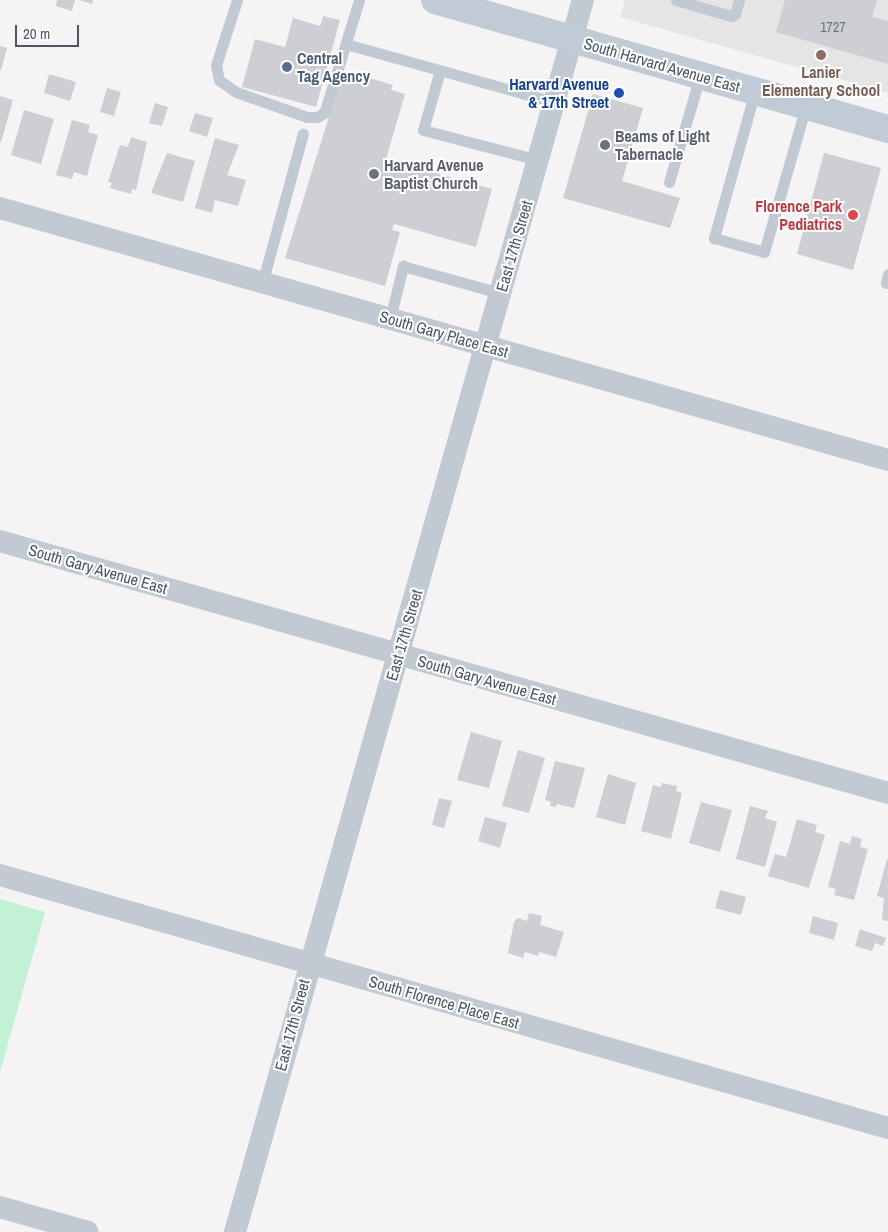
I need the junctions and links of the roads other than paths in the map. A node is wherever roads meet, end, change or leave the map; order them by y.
1 (237, 0) edge
2 (359, 0) edge
3 (583, 0) edge
4 (676, 0) edge
5 (739, 0) edge
6 (450, 2) edge
7 (572, 39) junction
8 (346, 44) junction
9 (440, 70) junction
10 (700, 76) junction
11 (755, 91) junction
12 (554, 102) junction
13 (806, 106) junction
14 (888, 129) edge
15 (303, 133) dead end
16 (538, 160) junction
17 (669, 182) dead end
18 (0, 208) edge
19 (262, 284) junction
20 (500, 293) junction
21 (390, 318) junction
22 (486, 345) junction
23 (888, 460) edge
24 (0, 542) edge
25 (398, 654) junction
26 (888, 793) edge
27 (0, 875) edge
28 (309, 963) junction
29 (888, 1128) edge
30 (0, 1207) edge
31 (88, 1232) edge
32 (235, 1232) edge

1 - 8 lane
2 - 8 lane
3 - 7 street, East 17th Street
4 - 5 lane
6 - 7 main road, South Harvard Avenue East
7 - 10 main road, South Harvard Avenue East
7 - 12 street, East 17th Street
8 - 9 lane
9 - 12 lane
9 - 16 lane
10 - 11 main road, South Harvard Avenue East
10 - 17 lane
11 - 13 main road, South Harvard Avenue East
11 - 13 lane
12 - 16 street, East 17th Street
13 - 14 main road, South Harvard Avenue East
15 - 19 lane
16 - 20 street, East 17th Street
18 - 19 street, South Gary Place East
19 - 21 street, South Gary Place East
20 - 21 lane
20 - 22 street, East 17th Street
21 - 22 street, South Gary Place East
22 - 23 street, South Gary Place East
22 - 25 street, East 17th Street
24 - 25 street, South Gary Avenue East
25 - 26 street, South Gary Avenue East
25 - 28 street, East 17th Street
27 - 28 street, South Florence Place East
28 - 29 street, South Florence Place East
28 - 32 street, East 17th Street
30 - 31 street

